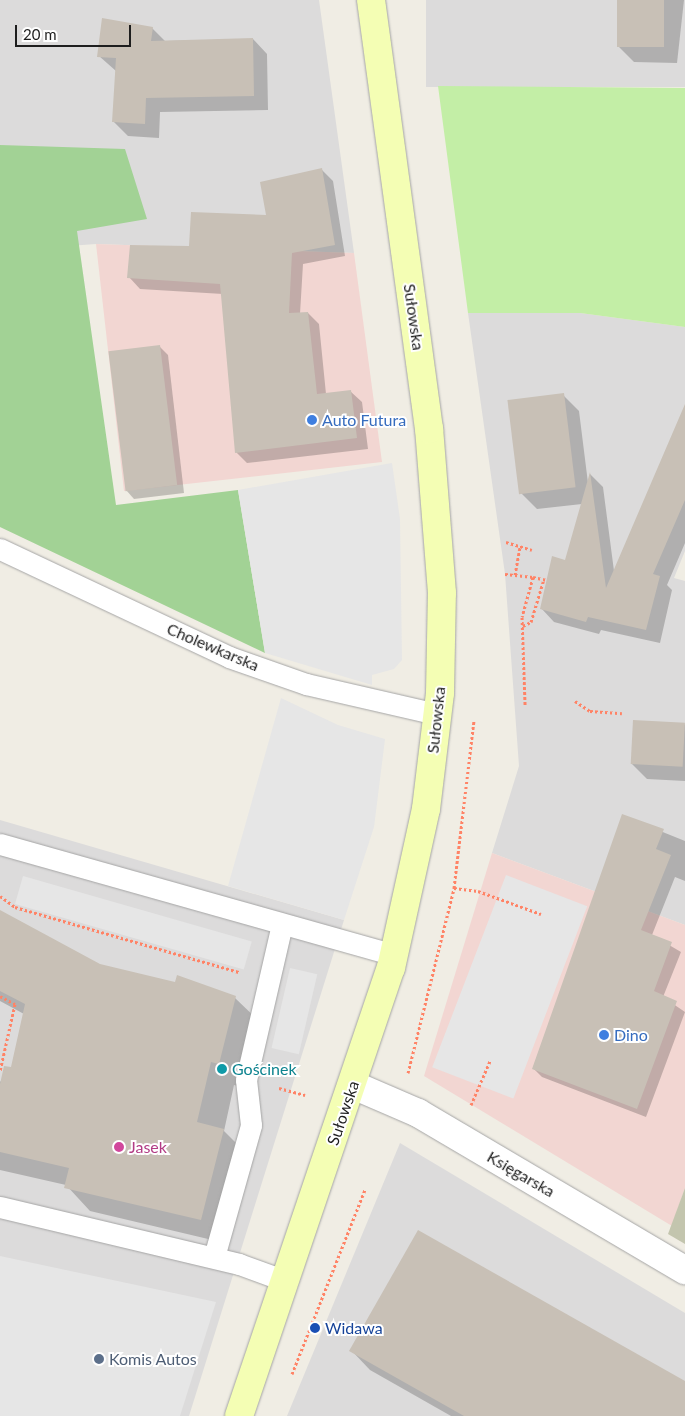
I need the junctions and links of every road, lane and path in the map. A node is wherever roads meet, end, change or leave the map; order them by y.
1 (371, 0) edge
2 (506, 542) dead end
3 (520, 547) junction
4 (0, 549) edge
5 (532, 550) dead end
6 (505, 574) dead end
7 (515, 574) junction
8 (533, 577) junction
9 (523, 626) junction
10 (575, 701) dead end
11 (525, 705) dead end
12 (437, 714) junction
13 (622, 714) dead end
14 (0, 844) edge
15 (454, 888) dead end
16 (0, 896) edge
17 (540, 914) dead end
18 (282, 924) junction
19 (394, 955) junction
20 (242, 973) dead end
21 (0, 996) edge
22 (490, 1061) dead end
23 (0, 1071) edge
24 (268, 1085) dead end
25 (352, 1085) junction
26 (305, 1094) dead end
27 (469, 1110) dead end
28 (365, 1190) dead end
29 (0, 1207) edge
30 (214, 1257) junction
31 (685, 1270) edge
32 (286, 1281) junction
33 (290, 1379) dead end
34 (239, 1416) edge

1 - 12 main road, Sułowska
2 - 3 path
3 - 5 path
3 - 7 path
4 - 12 lane, Cholewkarska
6 - 7 path
7 - 8 path
8 - 9 path
8 - 9 path
9 - 11 path
10 - 13 path
12 - 19 main road, Sułowska
14 - 18 lane
15 - 17 path
16 - 20 path
18 - 19 lane
18 - 30 lane
19 - 25 main road, Sułowska
21 - 23 path
22 - 27 path
24 - 26 path
25 - 31 street, Księgarska
25 - 32 main road, Sułowska
28 - 33 path
29 - 30 lane
30 - 32 lane
32 - 34 main road, Sułowska

